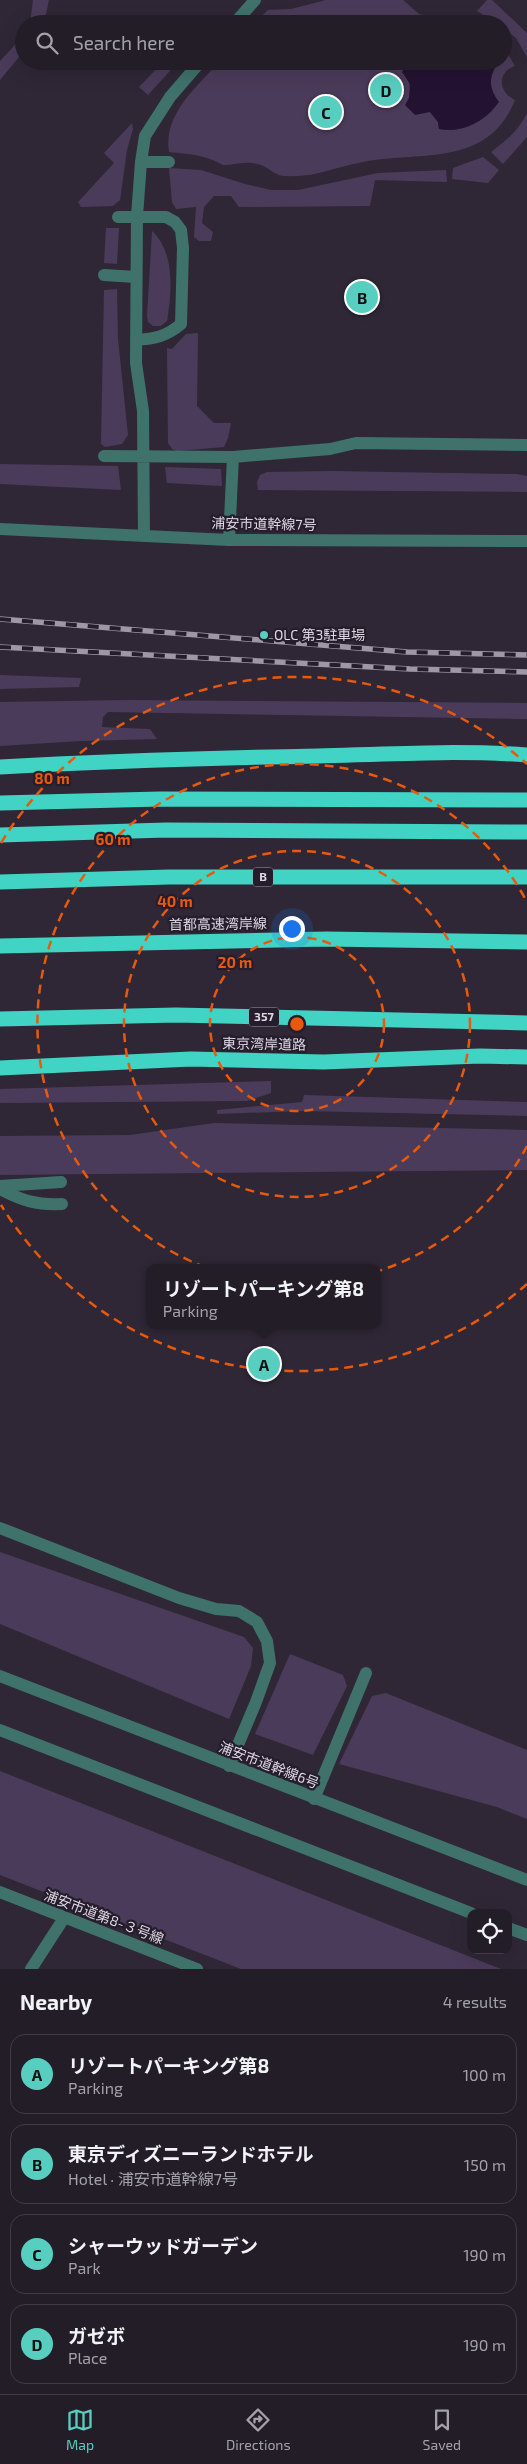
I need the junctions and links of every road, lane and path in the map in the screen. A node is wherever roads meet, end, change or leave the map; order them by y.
1 (255, 0) edge
2 (242, 15) edge
3 (193, 70) edge
4 (142, 162) junction
5 (169, 162) dead end
6 (137, 216) junction
7 (118, 217) dead end
8 (104, 275) dead end
9 (136, 277) junction
10 (136, 340) junction
11 (527, 444) edge
12 (104, 456) dead end
13 (145, 457) junction
14 (233, 457) junction
15 (0, 529) edge
16 (144, 536) junction
17 (229, 540) junction
18 (527, 541) edge
19 (527, 755) edge
20 (0, 767) edge
21 (527, 800) edge
22 (0, 803) edge
23 (527, 832) edge
24 (0, 835) edge
25 (527, 877) edge
26 (0, 882) edge
27 (527, 942) edge
28 (0, 946) edge
29 (0, 1019) edge
30 (527, 1023) edge
31 (527, 1057) edge
32 (0, 1068) edge
33 (61, 1182) dead end
34 (0, 1187) edge
35 (62, 1204) dead end
36 (0, 1528) edge
37 (366, 1673) dead end
38 (0, 1676) edge
39 (0, 1730) edge
40 (229, 1766) junction
41 (314, 1799) junction
42 (527, 1880) edge
43 (0, 1892) edge
44 (467, 1911) edge
45 (64, 1918) junction
46 (512, 1929) edge
47 (527, 1935) edge
48 (31, 1969) edge
49 (197, 1969) edge

1 - 2 street
3 - 4 street
4 - 5 street
4 - 6 street
6 - 7 street
6 - 9 street
6 - 10 street
8 - 9 street
9 - 10 street
10 - 13 street
11 - 14 street
12 - 13 street
13 - 14 street
13 - 16 street
14 - 17 street
15 - 16 street, 浦安市道幹線7号
16 - 17 street, 浦安市道幹線7号
17 - 18 street, 浦安市道幹線7号
19 - 20 highway
21 - 22 highway
23 - 24 highway
25 - 26 highway, B
27 - 28 highway, 首都高速湾岸線
29 - 30 highway, 東京湾岸道路 / 357
31 - 32 highway, 東京湾岸道路
33 - 34 street
34 - 35 street
36 - 40 street
37 - 41 street
38 - 40 street, 浦安市道幹線6号
39 - 44 street
40 - 41 street, 浦安市道幹線6号
41 - 42 street, 浦安市道幹線6号
43 - 45 street, 浦安市道第8-３号線
45 - 48 street
45 - 49 street, 浦安市道第8-３号線
46 - 47 street

